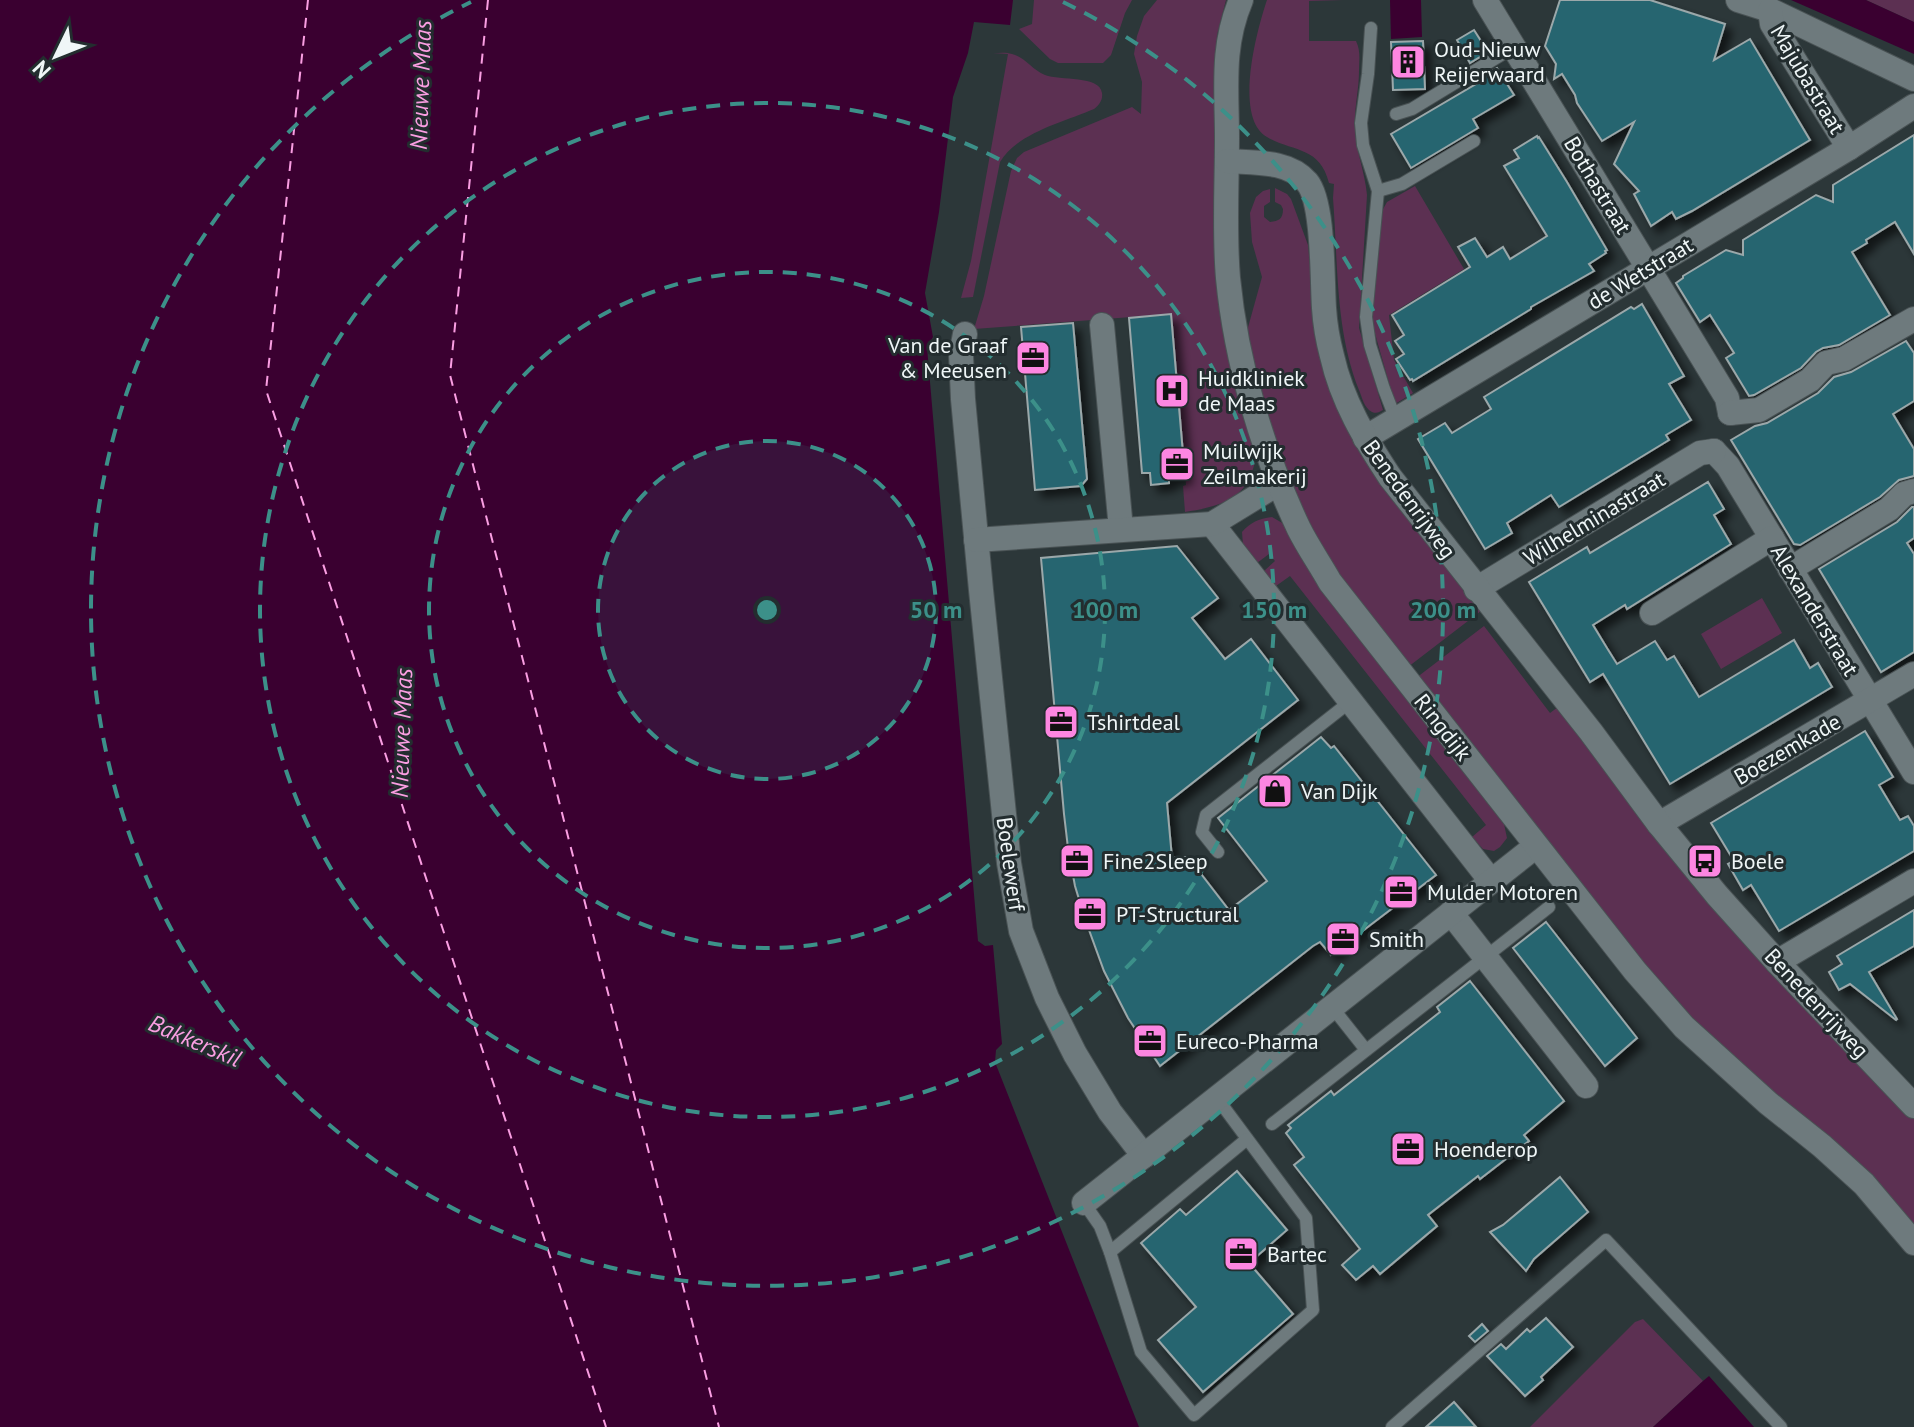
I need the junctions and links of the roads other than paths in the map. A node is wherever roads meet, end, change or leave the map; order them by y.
1 (1241, 0) edge
2 (1485, 0) edge
3 (1738, 0) edge
4 (1770, 10) junction
5 (1371, 28) dead end
6 (1514, 47) junction
7 (1914, 79) edge
8 (1914, 106) edge
9 (1396, 114) dead end
10 (1474, 141) dead end
11 (1849, 148) junction
12 (1227, 161) junction
13 (1378, 191) junction
14 (1649, 267) junction
15 (1914, 319) edge
16 (1102, 325) dead end
17 (965, 334) dead end
18 (1730, 413) junction
19 (1396, 420) junction
20 (1365, 438) junction
21 (1714, 451) junction
22 (1279, 483) junction
23 (1914, 491) edge
24 (1212, 524) junction
25 (1121, 529) junction
26 (1772, 538) junction
27 (976, 540) junction
28 (1790, 569) junction
29 (1476, 589) junction
30 (1652, 613) dead end
31 (1914, 674) edge
32 (1870, 700) junction
33 (1351, 701) junction
34 (1914, 772) edge
35 (1659, 824) junction
36 (1536, 846) junction
37 (1218, 852) dead end
38 (1491, 881) junction
39 (1914, 881) edge
40 (1549, 907) dead end
41 (1451, 913) junction
42 (1485, 957) junction
43 (1777, 962) junction
44 (1332, 1007) junction
45 (1366, 1050) junction
46 (1586, 1086) dead end
47 (1217, 1098) junction
48 (1913, 1103) edge
49 (1272, 1124) dead end
50 (1247, 1139) junction
51 (1144, 1156) junction
52 (1084, 1203) joint
53 (1914, 1243) edge
54 (1110, 1252) junction
55 (1392, 1427) edge
56 (1781, 1427) edge

1 - 12 street
2 - 6 street, Bothastraat
3 - 4 street, Majubastraat
4 - 7 street, Majubastraat
4 - 11 street, Majubastraat
5 - 13 lane
6 - 9 lane
6 - 14 street, Bothastraat
8 - 11 street, de Wetstraat
10 - 13 lane
11 - 14 street, de Wetstraat
12 - 20 street, Benedenrijweg
12 - 22 street, Ringdijk
13 - 19 lane
14 - 18 street, Bothastraat
14 - 19 street, de Wetstraat
15 - 18 street
16 - 25 street
17 - 27 street, Boelewerf
18 - 21 street
19 - 20 street, de Wetstraat
20 - 29 street, Benedenrijweg
21 - 26 street, Alexanderstraat
21 - 29 street, Wilhelminastraat
22 - 24 street
22 - 36 street, Ringdijk
23 - 28 street
24 - 25 street
24 - 33 street
25 - 27 street
26 - 28 street, Alexanderstraat
26 - 30 street
27 - 51 street, Boelewerf
28 - 32 street, Alexanderstraat
29 - 35 street, Benedenrijweg
31 - 32 street, Boezemkade
32 - 34 street, Alexanderstraat
32 - 35 street, Boezemkade
33 - 37 lane
33 - 38 street
35 - 43 street, Benedenrijweg
36 - 38 street
36 - 53 street, Ringdijk
38 - 41 street
39 - 43 street
40 - 42 lane
41 - 42 street
41 - 44 street
42 - 45 lane
42 - 46 street
43 - 48 street, Benedenrijweg
44 - 45 lane
44 - 47 street
45 - 49 lane
47 - 50 lane
47 - 51 street
50 - 54 lane
50 - 54 lane
51 - 52 street
52 - 54 lane
55 - 56 lane

